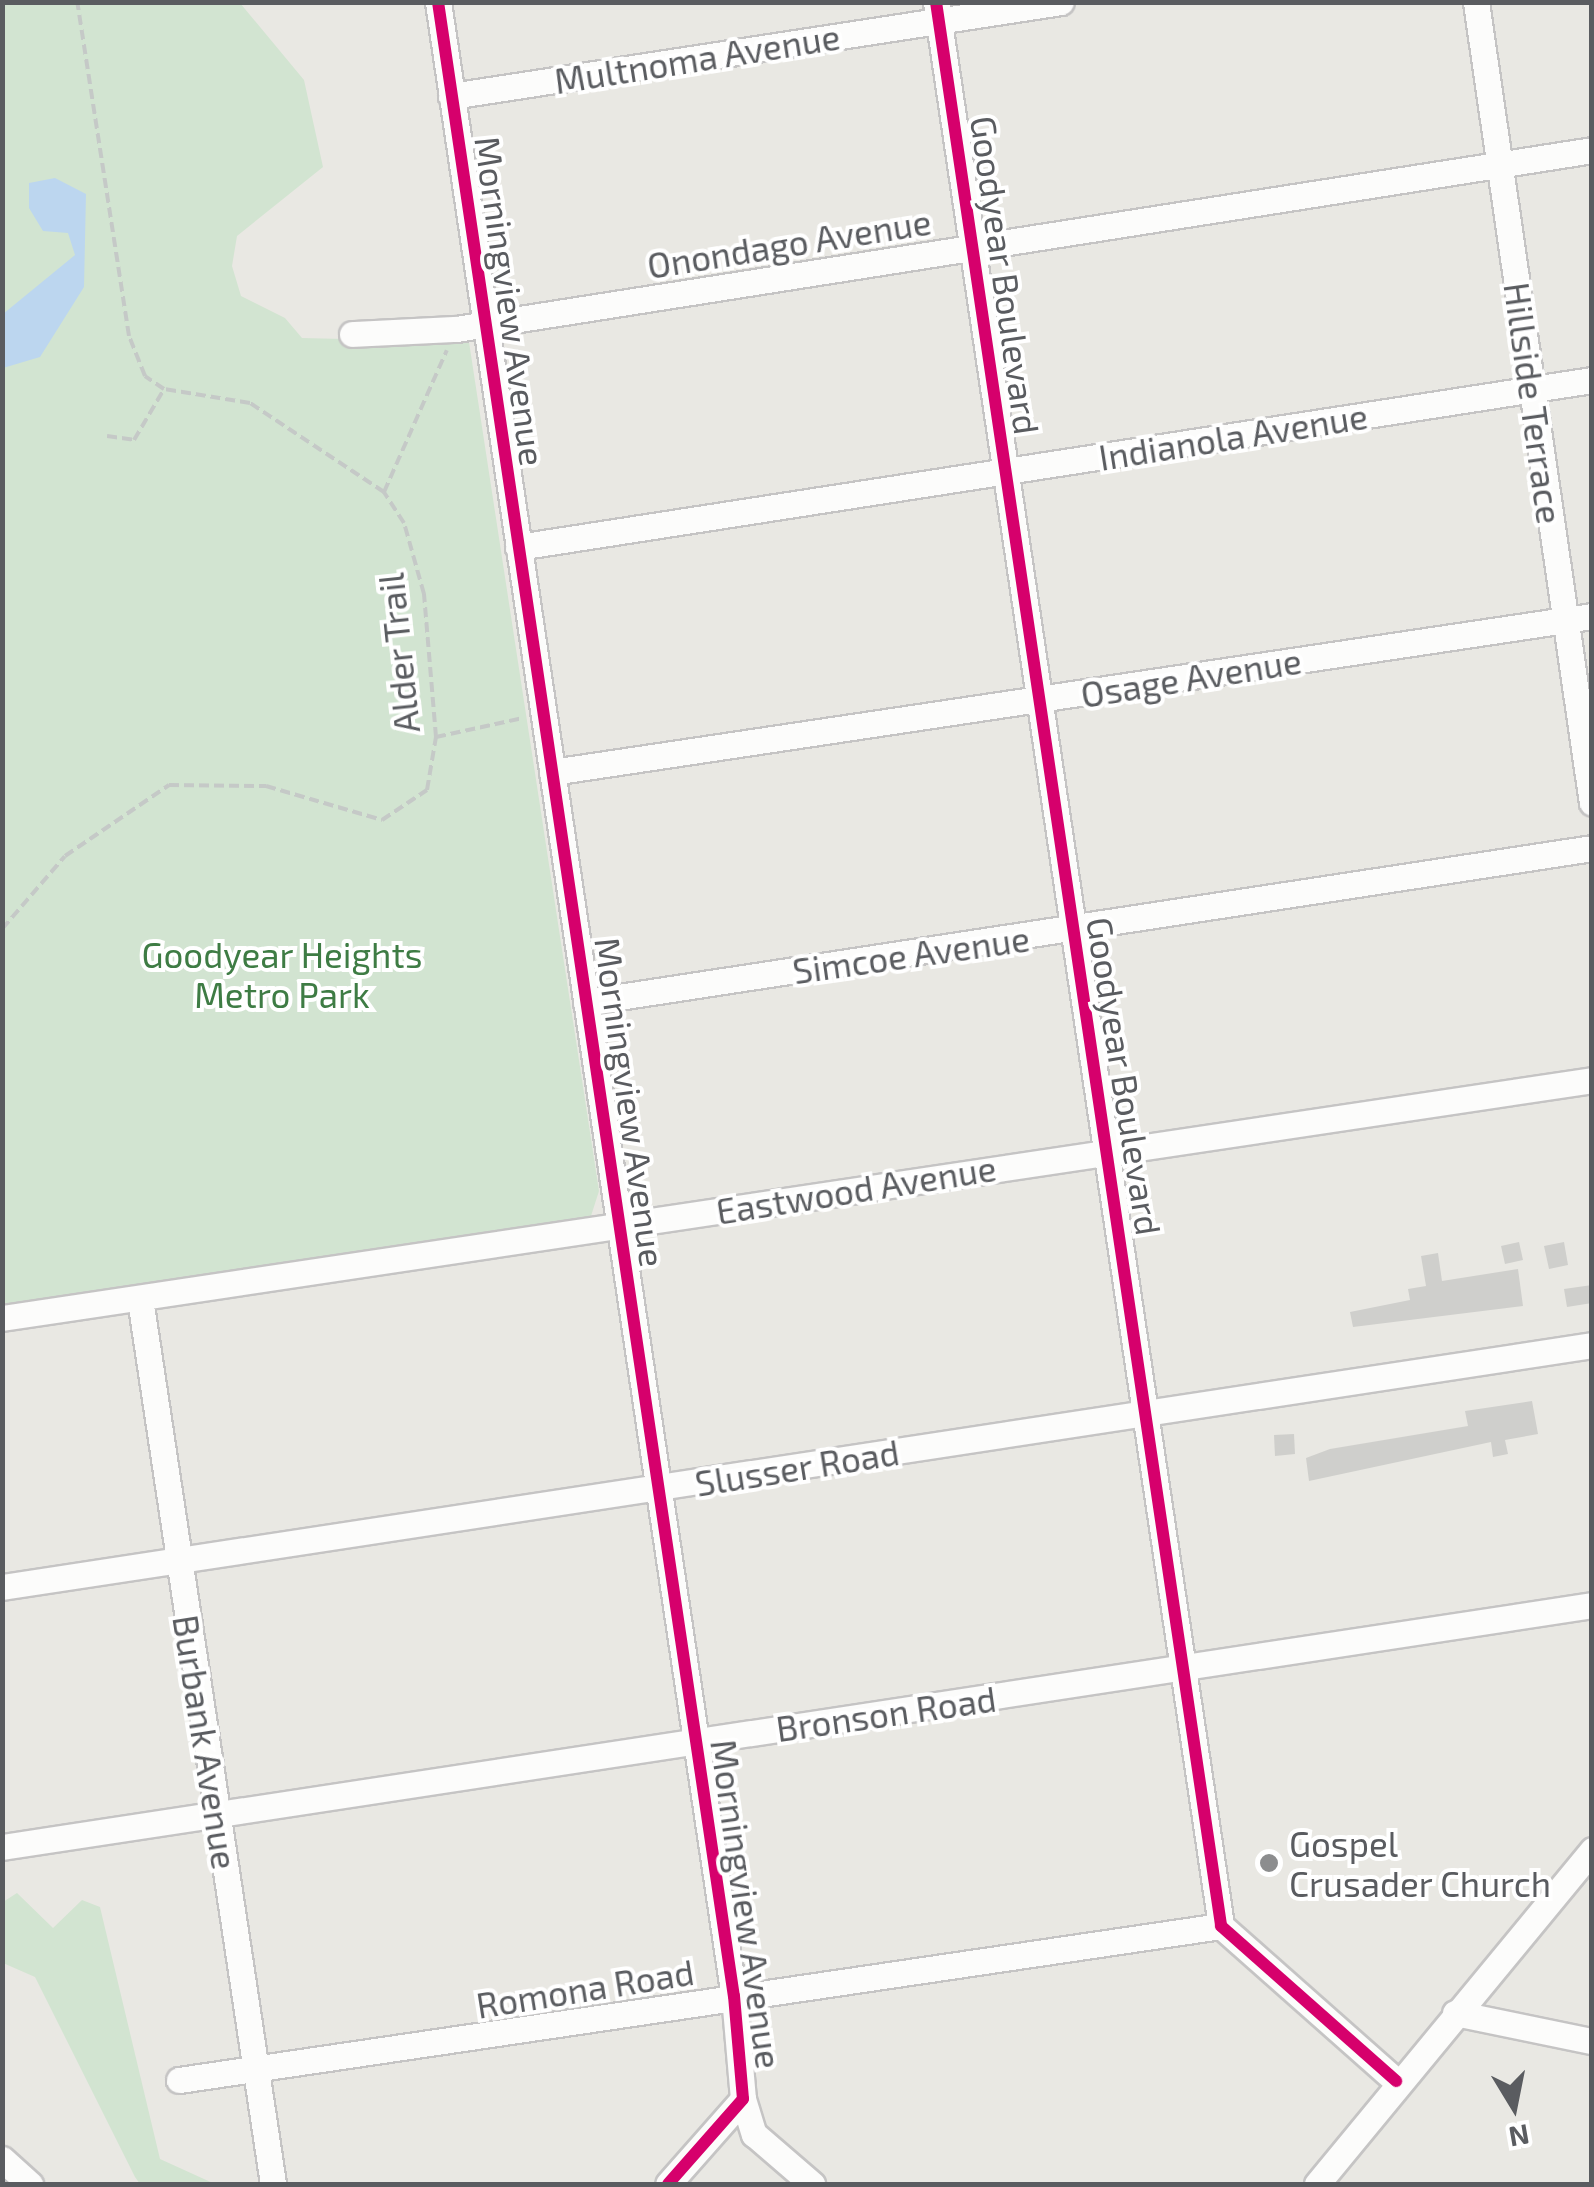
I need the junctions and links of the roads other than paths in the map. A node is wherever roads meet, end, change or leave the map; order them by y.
1 (438, 2) edge
2 (1062, 2) edge
3 (1476, 2) edge
4 (938, 12) edge
5 (451, 96) junction
6 (1592, 150) edge
7 (1498, 165) junction
8 (974, 243) junction
9 (483, 322) junction
10 (352, 334) dead end
11 (1592, 380) edge
12 (1532, 389) junction
13 (1004, 472) junction
14 (518, 547) junction
15 (1592, 616) edge
16 (1566, 620) junction
17 (1038, 701) junction
18 (552, 772) junction
19 (1592, 803) edge
20 (1592, 848) edge
21 (1072, 930) junction
22 (586, 1002) junction
23 (1592, 1080) edge
24 (1106, 1152) junction
25 (619, 1225) junction
26 (140, 1299) junction
27 (2, 1318) edge
28 (1592, 1345) edge
29 (1145, 1414) junction
30 (657, 1489) junction
31 (177, 1560) junction
32 (2, 1588) edge
33 (1592, 1605) edge
34 (1184, 1669) junction
35 (696, 1742) junction
36 (216, 1814) junction
37 (2, 1848) edge
38 (1592, 1850) edge
39 (1221, 1926) junction
40 (734, 1996) junction
41 (1455, 2013) junction
42 (1592, 2040) edge
43 (256, 2070) junction
44 (179, 2080) dead end
45 (1396, 2081) junction
46 (743, 2099) junction
47 (2, 2159) edge
48 (30, 2184) edge
49 (272, 2184) edge
50 (668, 2184) edge
51 (812, 2184) edge
52 (1316, 2184) edge

1 - 5 street, Morningview Avenue
2 - 4 street, Multnoma Avenue
3 - 7 street, Hillside Terrace
4 - 5 street, Multnoma Avenue
4 - 8 street, Goodyear Boulevard
5 - 9 street, Morningview Avenue
6 - 7 street, Onondago Avenue
7 - 8 street, Onondago Avenue
7 - 12 street, Hillside Terrace
8 - 9 street, Onondago Avenue
8 - 13 street, Goodyear Boulevard
9 - 10 street, Onondago Avenue
9 - 14 street, Morningview Avenue
11 - 12 street, Indianola Avenue
12 - 13 street, Indianola Avenue
12 - 16 street, Hillside Terrace
13 - 14 street, Indianola Avenue
13 - 17 street, Goodyear Boulevard
14 - 18 street, Morningview Avenue
15 - 16 street, Osage Avenue
16 - 17 street, Osage Avenue
16 - 19 street, Hillside Terrace
17 - 18 street, Osage Avenue
17 - 21 street, Goodyear Boulevard
18 - 22 street, Morningview Avenue
20 - 21 street, Simcoe Avenue
21 - 22 street, Simcoe Avenue
21 - 24 street, Goodyear Boulevard
22 - 25 street, Morningview Avenue
23 - 24 street, Eastwood Avenue
24 - 25 street, Eastwood Avenue
24 - 29 street, Goodyear Boulevard
25 - 26 street, Eastwood Avenue
25 - 30 street, Morningview Avenue
26 - 27 street, Eastwood Avenue
26 - 31 street, Burbank Avenue
28 - 29 street, Slusser Road
29 - 30 street, Slusser Road
29 - 34 street, Goodyear Boulevard
30 - 31 street, Slusser Road
30 - 35 street, Morningview Avenue
31 - 32 street, Slusser Road
31 - 36 street, Burbank Avenue
33 - 34 street, Bronson Road
34 - 35 street, Bronson Road
34 - 39 street, Goodyear Boulevard
35 - 36 street, Bronson Road
35 - 40 street, Morningview Avenue
36 - 37 street, Bronson Road
36 - 43 street, Burbank Avenue
38 - 41 street
39 - 40 street, Romona Road
39 - 45 street
40 - 43 street, Romona Road
40 - 46 street, Morningview Avenue
41 - 42 street
41 - 45 street
43 - 44 street, Romona Road
43 - 49 street, Burbank Avenue
45 - 52 street
46 - 50 street, Morningview Avenue
46 - 51 street
47 - 48 street

